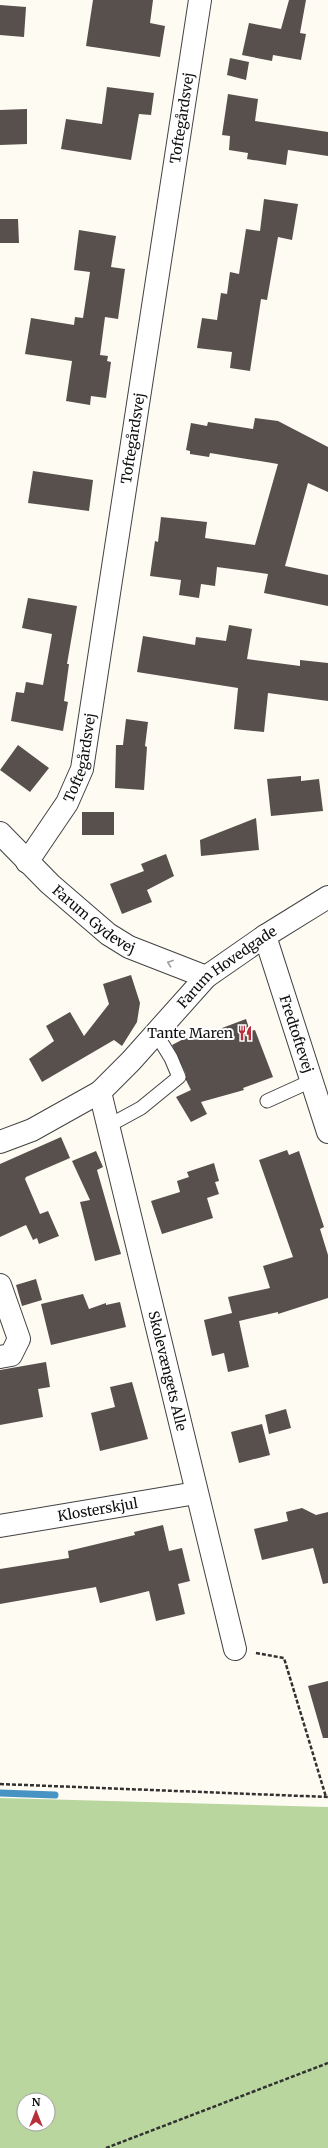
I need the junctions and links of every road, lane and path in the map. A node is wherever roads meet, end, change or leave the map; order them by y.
1 (200, 0) edge
2 (0, 833) edge
3 (27, 862) junction
4 (328, 897) edge
5 (266, 936) junction
6 (206, 977) junction
7 (155, 1032) junction
8 (311, 1081) junction
9 (100, 1092) junction
10 (267, 1101) dead end
11 (108, 1126) junction
12 (328, 1132) edge
13 (0, 1142) edge
14 (0, 1286) edge
15 (0, 1357) edge
16 (196, 1493) junction
17 (0, 1526) edge
18 (235, 1649) joint
19 (0, 1784) edge
20 (327, 1797) edge
21 (328, 2063) edge
22 (106, 2148) edge

1 - 3 street, Toftegårdsvej
2 - 3 street, Farum Gydevej
6 -> 3 street, Farum Gydevej
4 - 5 street, Farum Hovedgade
5 - 6 street, Farum Hovedgade
5 - 8 street, Fredtoftevej
6 - 7 street, Farum Hovedgade
7 - 9 street, Farum Hovedgade
7 - 11 lane
8 - 10 lane
8 - 12 street, Fredtoftevej
9 - 11 street, Skolevængets Alle
9 - 13 street, Farum Hovedgade
11 - 16 street, Skolevængets Alle
14 - 15 street
16 - 17 street, Klosterskjul
16 - 18 street, Skolevængets Alle
18 - 20 path
19 - 20 path
21 - 22 path

